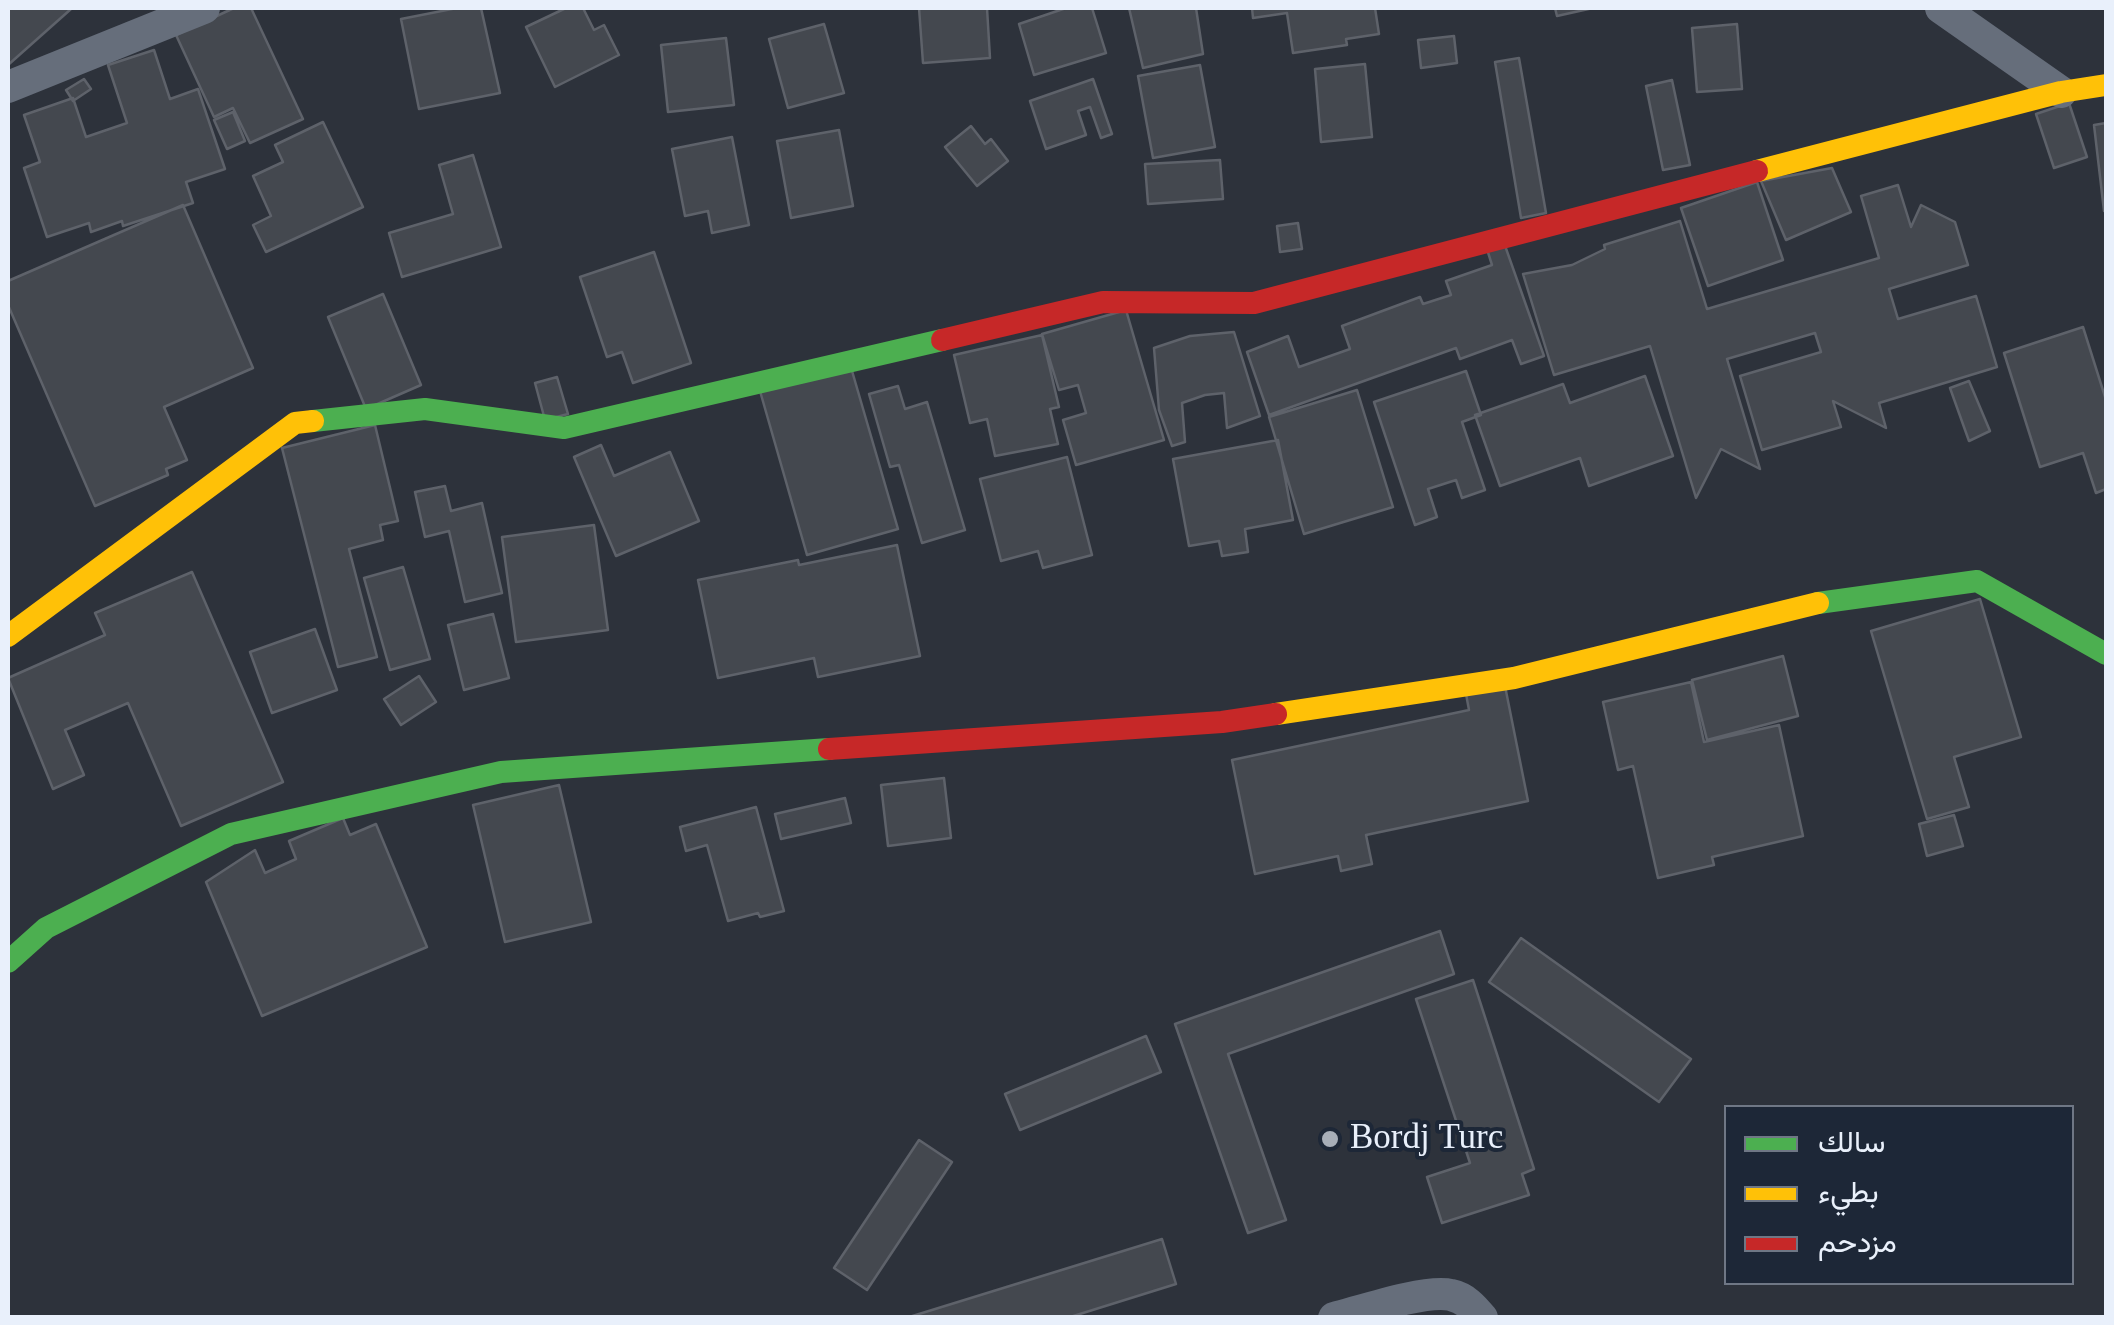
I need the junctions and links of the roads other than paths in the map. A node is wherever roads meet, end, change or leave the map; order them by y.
1 (204, 8) edge
2 (1941, 8) edge
3 (8, 86) edge
4 (2106, 86) edge
5 (2061, 92) junction
6 (8, 636) edge
7 (2106, 654) edge
8 (8, 962) edge
9 (1334, 1318) edge
10 (1482, 1318) edge

1 - 3 street
2 - 5 street
4 - 5 street
5 - 6 street
7 - 8 street
9 - 10 street

